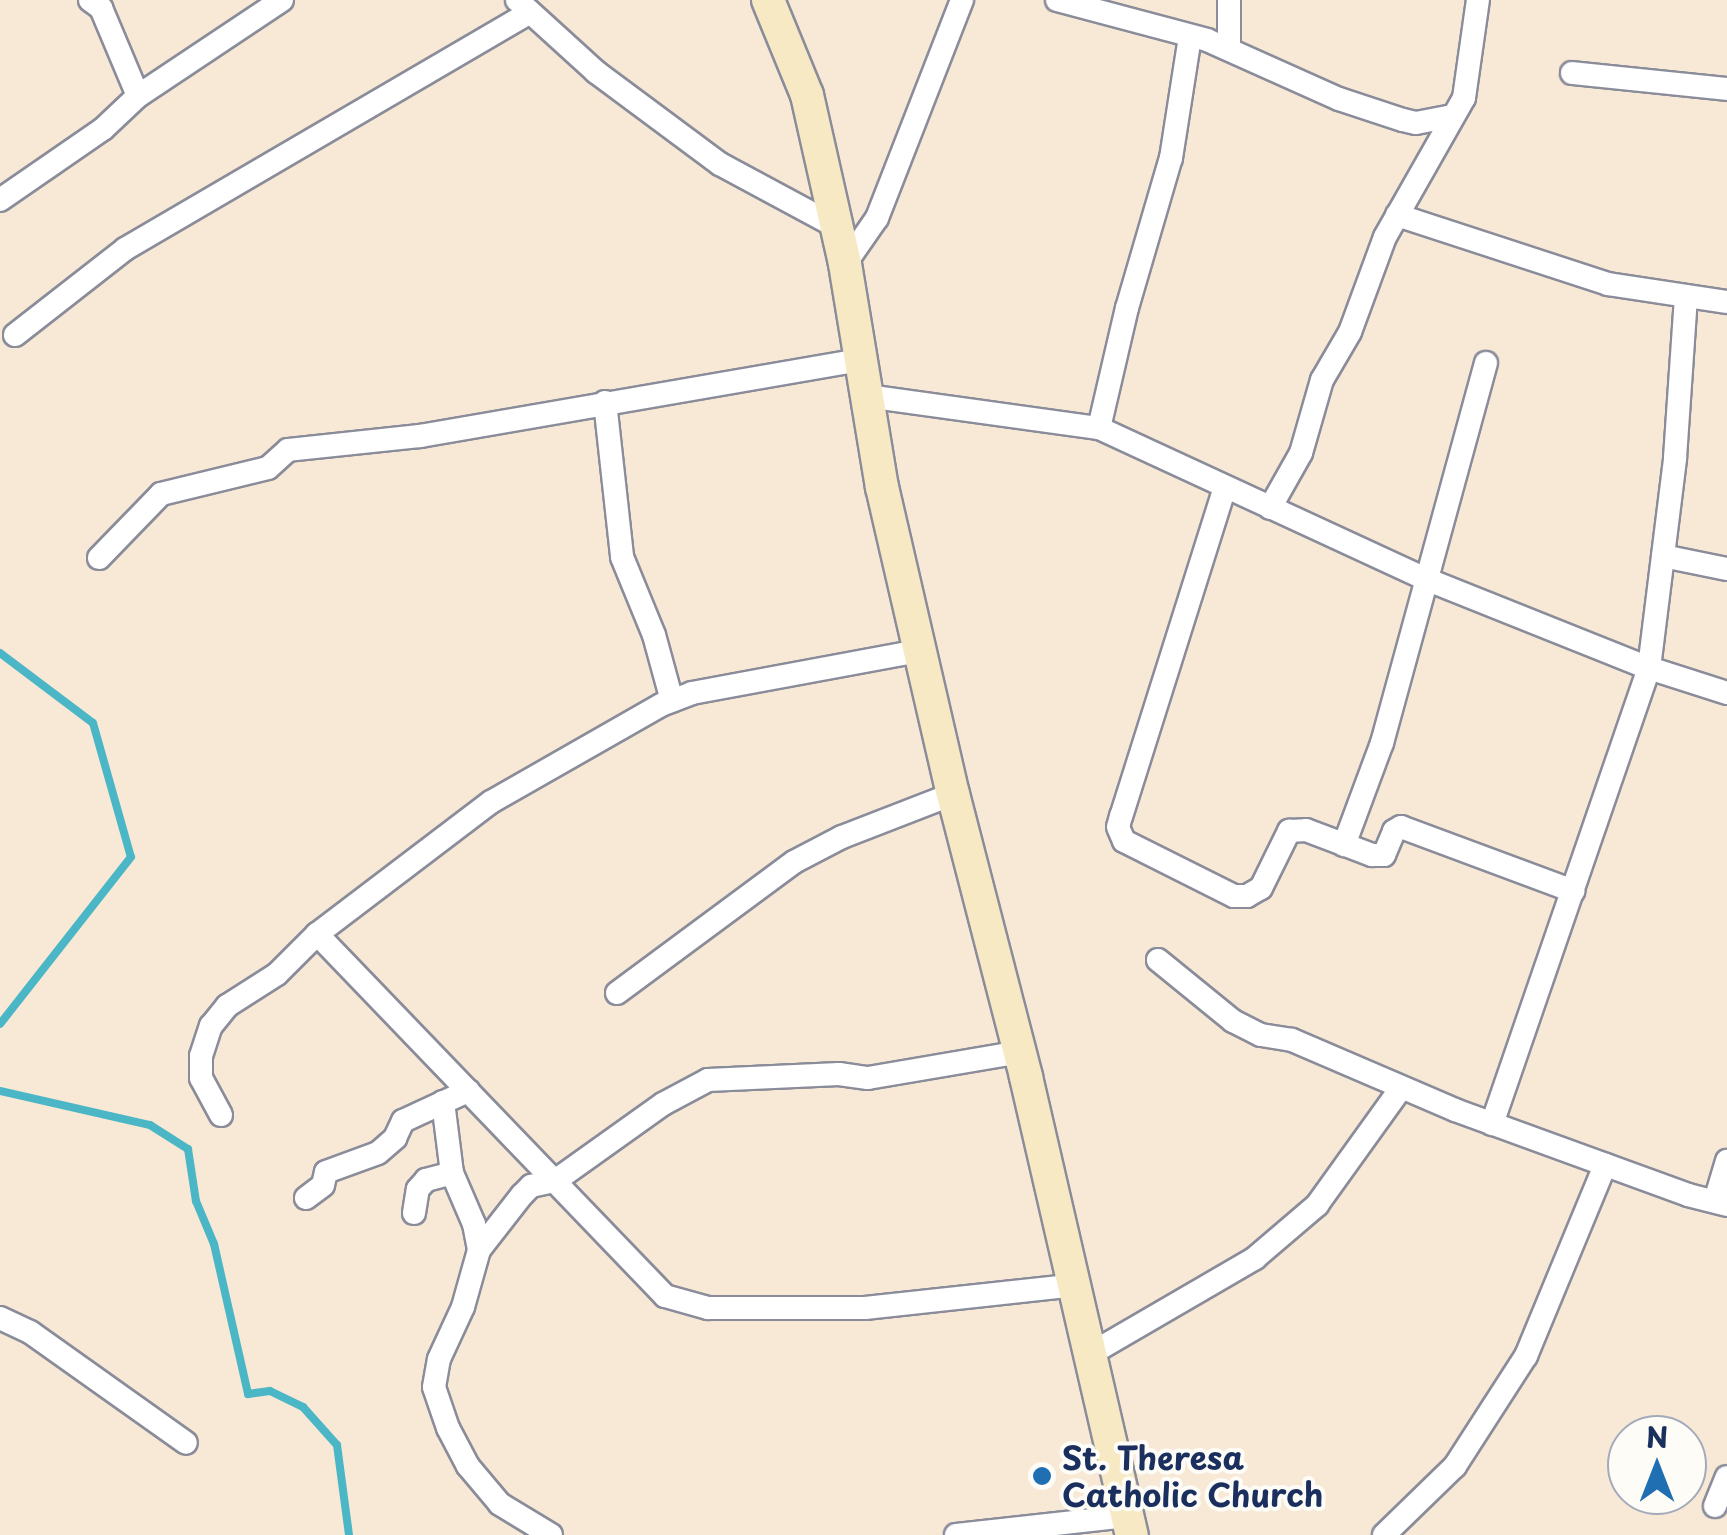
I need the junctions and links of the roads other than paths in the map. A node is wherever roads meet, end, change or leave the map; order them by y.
1 (90, 0) edge
2 (282, 0) edge
3 (768, 0) edge
4 (962, 0) edge
5 (1057, 0) edge
6 (1229, 0) edge
7 (1478, 0) edge
8 (524, 6) edge
9 (1190, 36) junction
10 (1228, 50) junction
11 (1572, 73) dead end
12 (1727, 89) edge
13 (138, 96) junction
14 (1452, 116) junction
15 (0, 200) edge
16 (1397, 216) junction
17 (837, 227) junction
18 (845, 264) junction
19 (1686, 296) junction
20 (1727, 302) edge
21 (15, 335) dead end
22 (861, 360) junction
23 (1486, 363) dead end
24 (867, 396) junction
25 (604, 402) junction
26 (1099, 428) junction
27 (1225, 487) junction
28 (1270, 508) junction
29 (1663, 556) junction
30 (100, 558) dead end
31 (1727, 569) edge
32 (1426, 579) junction
33 (919, 651) junction
34 (1650, 668) junction
35 (1727, 693) edge
36 (672, 701) junction
37 (953, 794) junction
38 (1344, 845) junction
39 (1573, 891) junction
40 (316, 934) junction
41 (1158, 960) dead end
42 (617, 993) dead end
43 (1020, 1052) junction
44 (1402, 1088) junction
45 (468, 1091) junction
46 (443, 1102) junction
47 (221, 1115) dead end
48 (1492, 1124) junction
49 (1727, 1161) edge
50 (1605, 1165) junction
51 (452, 1173) junction
52 (555, 1180) junction
53 (306, 1198) dead end
54 (1721, 1203) edge
55 (414, 1213) dead end
56 (479, 1250) junction
57 (1076, 1285) junction
58 (0, 1318) edge
59 (1092, 1353) junction
60 (186, 1443) dead end
61 (1727, 1477) edge
62 (1715, 1506) dead end
63 (1130, 1525) edge
64 (551, 1535) edge
65 (956, 1535) edge
66 (1384, 1535) edge

1 - 13 street
2 - 13 street
3 - 17 street
4 - 18 street
5 - 9 street
6 - 10 street
7 - 14 street
8 - 17 street
8 - 21 street
9 - 10 street
9 - 26 street
10 - 14 street
11 - 12 street
13 - 15 street
14 - 16 street
16 - 19 street
16 - 28 street
17 - 18 street
18 - 22 street
19 - 20 street
19 - 29 street
22 - 24 street
22 - 25 street
23 - 32 street
24 - 26 street
24 - 33 street
25 - 30 street
25 - 36 street
26 - 27 street
27 - 28 street
27 - 38 street
28 - 32 street
29 - 31 street
29 - 34 street
32 - 34 street
32 - 38 street
33 - 36 street
33 - 37 street
34 - 35 street
34 - 39 street
36 - 40 street
37 - 42 street
37 - 43 street
38 - 39 street
39 - 48 street
40 - 45 street
40 - 47 street
41 - 44 street
43 - 52 street
43 - 57 street
44 - 48 street
44 - 59 street
45 - 46 street
45 - 52 street
46 - 51 street
46 - 53 street
48 - 50 street
49 - 54 street
50 - 54 street
50 - 66 street
51 - 55 street
51 - 56 street
52 - 56 street
52 - 57 street
56 - 64 street
57 - 59 street
58 - 60 street
59 - 63 street
61 - 62 street
63 - 65 street

